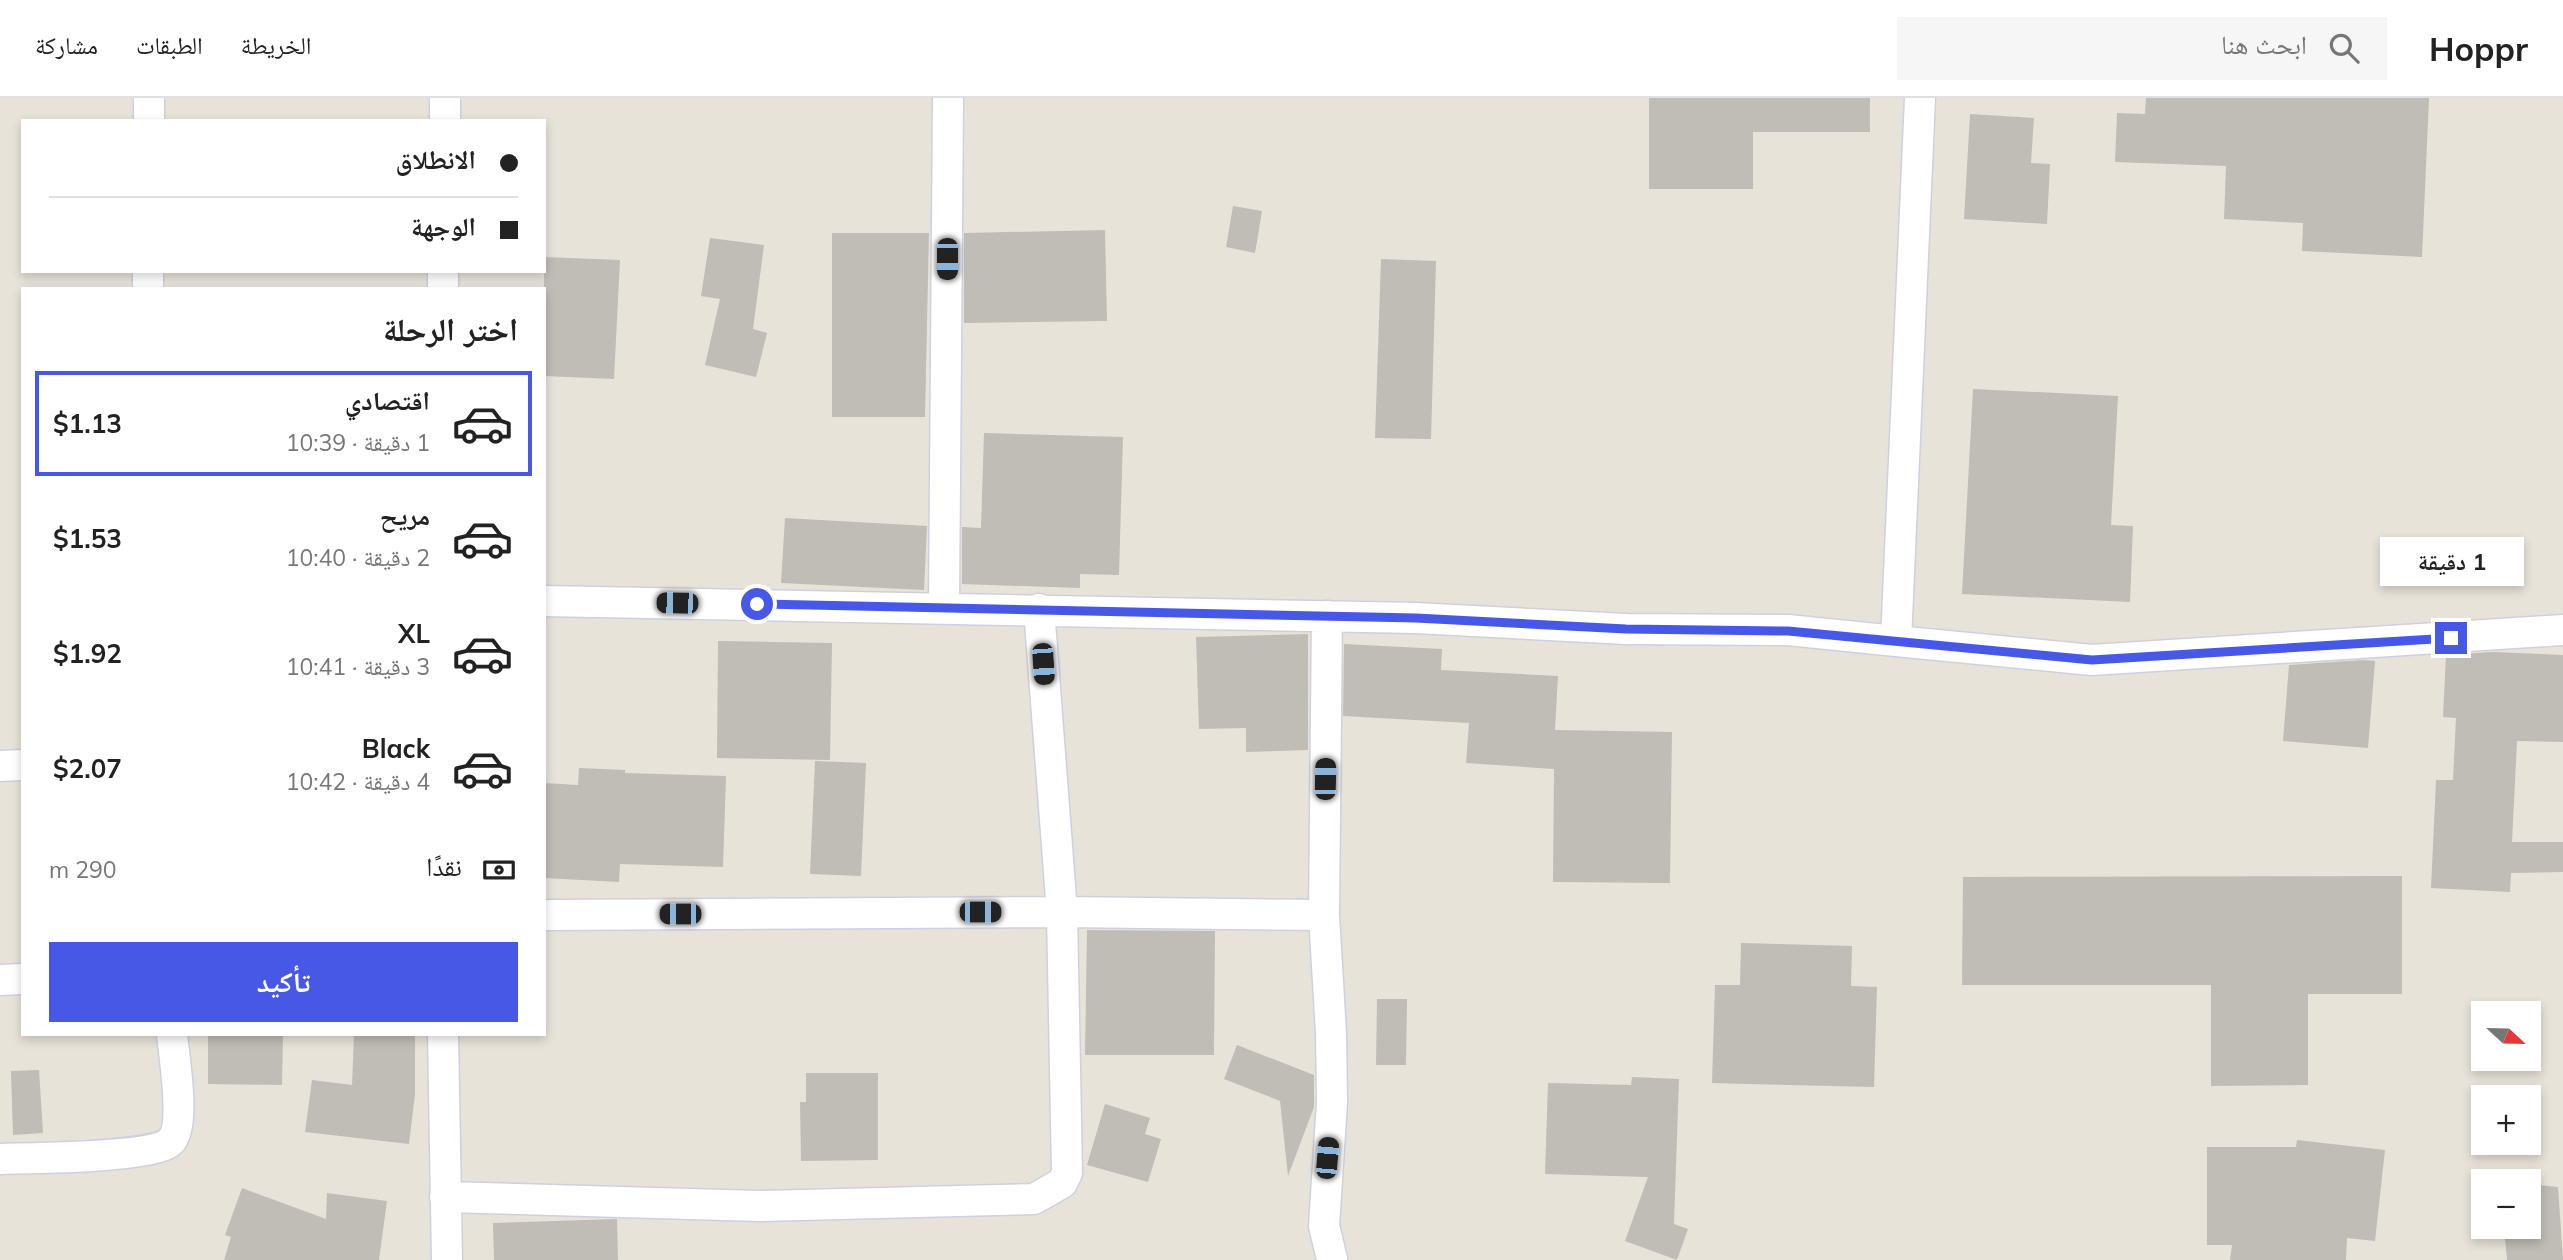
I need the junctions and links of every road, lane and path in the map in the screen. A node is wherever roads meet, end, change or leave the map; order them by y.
1 (149, 98) edge
2 (445, 98) edge
3 (948, 98) edge
4 (1920, 98) edge
5 (149, 119) edge
6 (445, 119) edge
7 (546, 601) edge
8 (944, 607) junction
9 (1039, 609) junction
10 (1327, 616) junction
11 (2563, 630) edge
12 (1896, 641) junction
13 (21, 765) edge
14 (0, 766) edge
15 (1062, 912) junction
16 (546, 915) edge
17 (1324, 915) junction
18 (21, 979) edge
19 (0, 980) edge
20 (172, 1036) edge
21 (443, 1036) edge
22 (0, 1159) edge
23 (445, 1197) junction
24 (1332, 1259) edge
25 (447, 1260) edge

1 - 5 street
2 - 6 street
3 - 8 street
4 - 12 street
7 - 8 street
8 - 9 street
9 - 10 street
9 - 15 street
10 - 12 street
10 - 17 street
11 - 12 street
13 - 14 street
15 - 16 street
15 - 17 street
15 - 23 street
17 - 24 street
18 - 19 street
20 - 22 street
21 - 23 street
23 - 25 street

